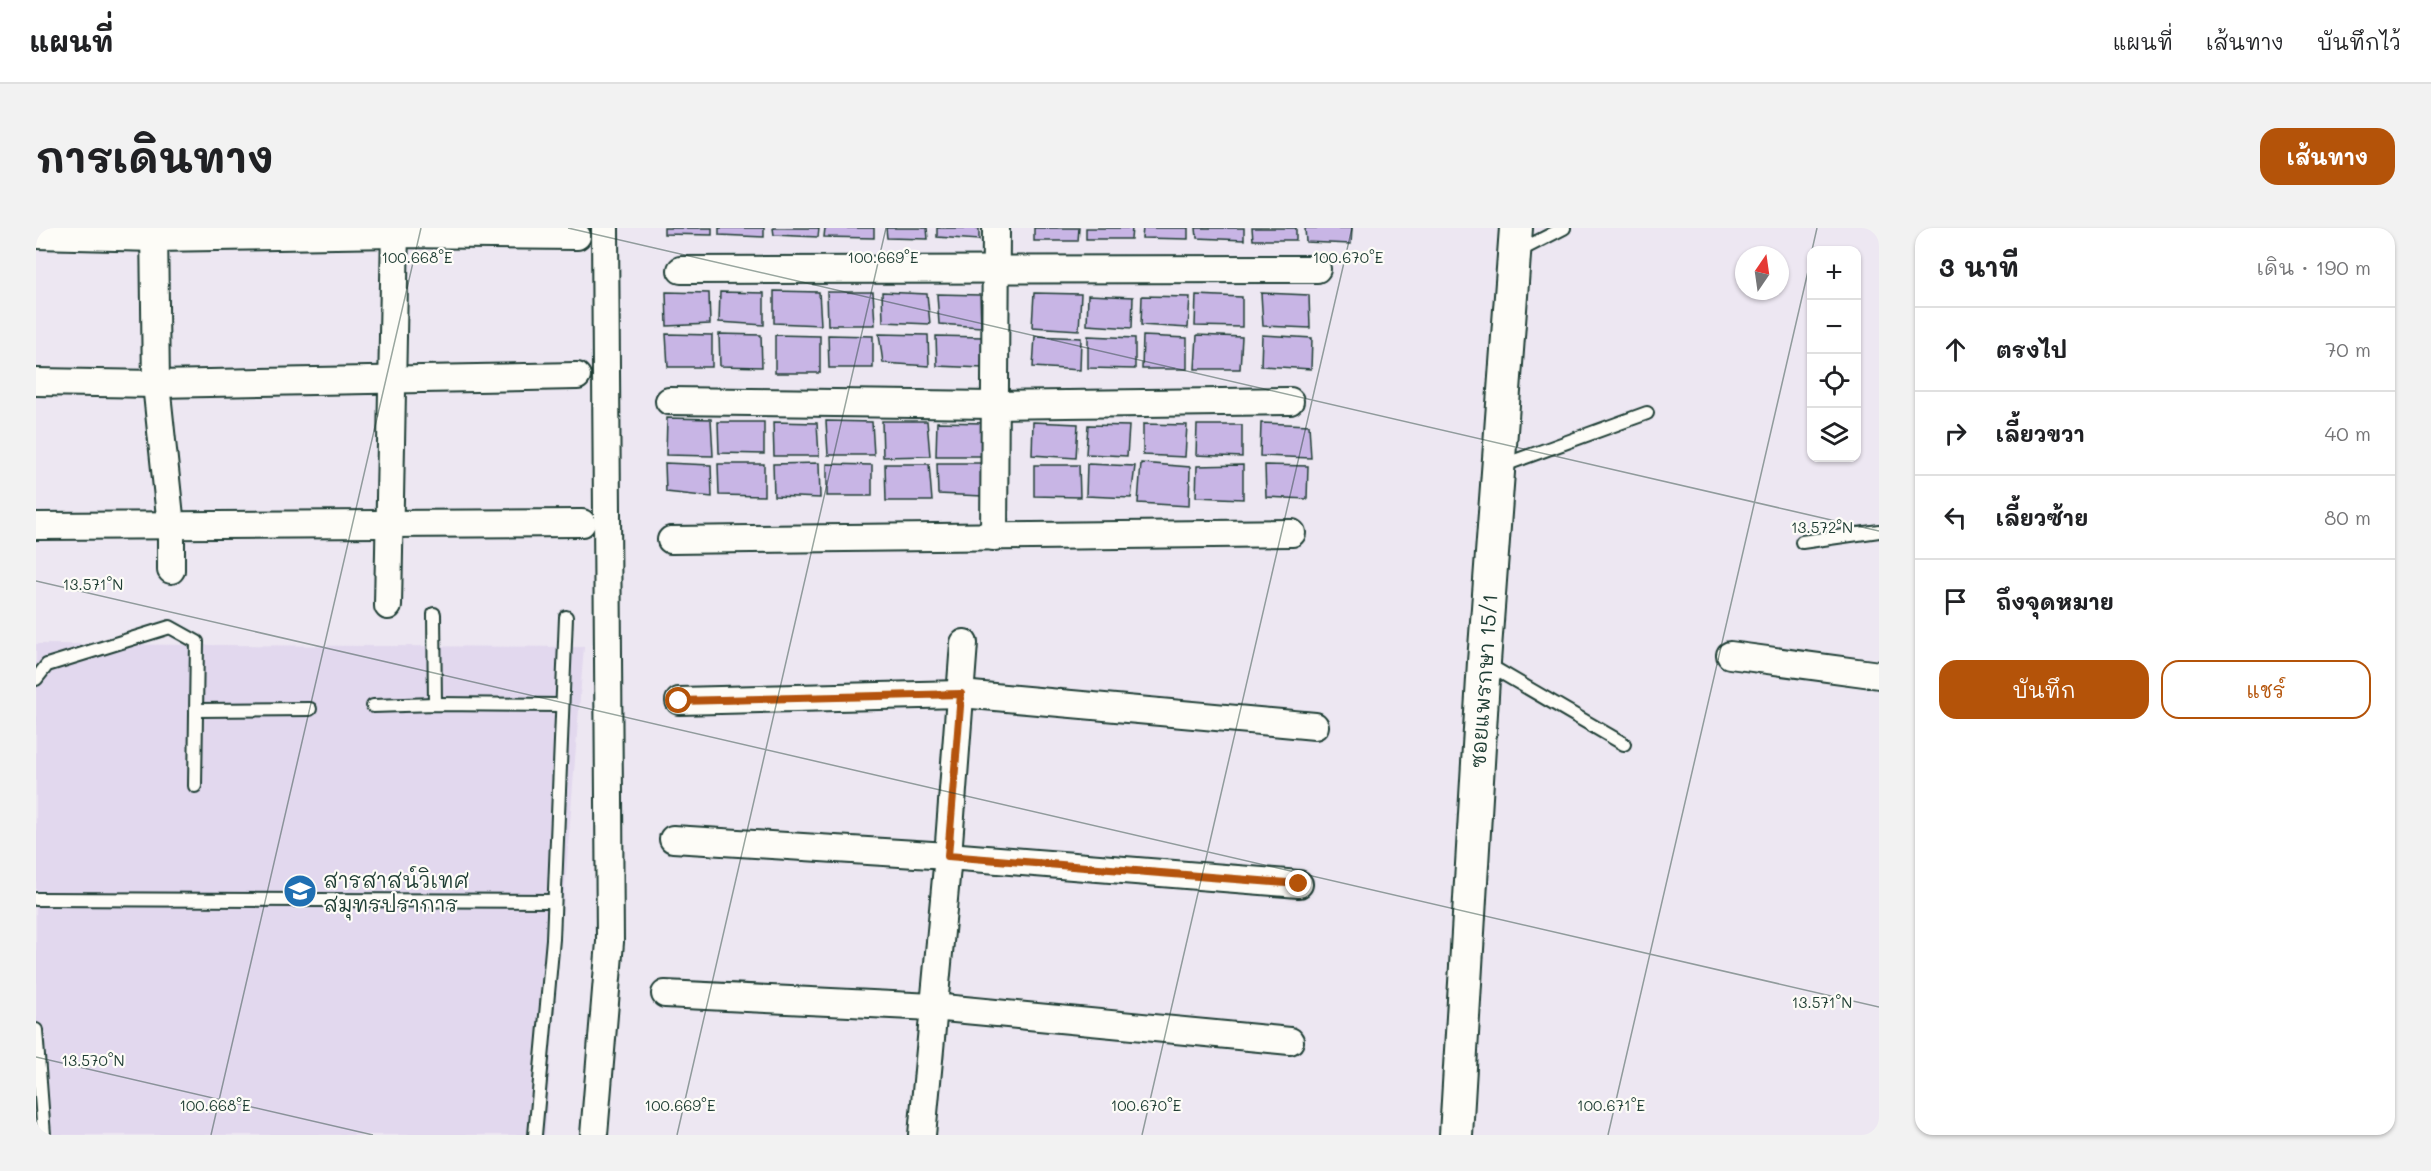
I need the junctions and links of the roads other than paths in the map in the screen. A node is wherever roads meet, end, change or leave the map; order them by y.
1 (605, 228) edge
2 (996, 228) edge
3 (1564, 228) edge
4 (395, 231) edge
5 (155, 233) edge
6 (36, 236) edge
7 (577, 236) dead end
8 (1514, 241) edge
9 (1317, 269) dead end
10 (681, 270) dead end
11 (996, 271) junction
12 (577, 376) dead end
13 (392, 379) junction
14 (36, 382) edge
15 (156, 384) junction
16 (669, 401) dead end
17 (1290, 401) dead end
18 (995, 405) junction
19 (1647, 413) dead end
20 (1497, 467) junction
21 (582, 523) dead end
22 (389, 525) junction
23 (36, 526) edge
24 (171, 526) junction
25 (1879, 531) edge
26 (1292, 533) dead end
27 (994, 537) junction
28 (671, 540) dead end
29 (1802, 542) dead end
30 (171, 570) dead end
31 (388, 606) dead end
32 (434, 614) dead end
33 (566, 617) dead end
34 (964, 643) dead end
35 (1730, 655) dead end
36 (1484, 662) junction
37 (1879, 675) edge
38 (36, 679) edge
39 (961, 694) junction
40 (679, 701) dead end
41 (435, 704) junction
42 (562, 705) junction
43 (374, 706) dead end
44 (310, 709) dead end
45 (196, 710) junction
46 (1315, 726) dead end
47 (1624, 744) dead end
48 (195, 786) dead end
49 (673, 839) dead end
50 (948, 856) junction
51 (1299, 884) dead end
52 (36, 899) edge
53 (554, 901) junction
54 (665, 994) dead end
55 (933, 1007) junction
56 (36, 1030) edge
57 (1290, 1041) dead end
58 (44, 1135) edge
59 (535, 1135) edge
60 (594, 1135) edge
61 (922, 1135) edge
62 (1456, 1135) edge

1 - 60 street
2 - 11 street
3 - 8 lane
4 - 5 street
4 - 7 street
4 - 13 street
5 - 6 street
5 - 15 street
8 - 20 street, ซอยแพรกษา 15/1
9 - 11 street
10 - 11 street
11 - 18 street
12 - 13 street
13 - 15 street
13 - 22 street
14 - 15 street
15 - 24 street
16 - 18 street
17 - 18 street
18 - 27 street
19 - 20 lane
20 - 36 street, ซอยแพรกษา 15/1
21 - 22 street
22 - 24 street
22 - 31 street
23 - 24 street
24 - 30 street
25 - 29 lane
26 - 27 street
27 - 28 street
32 - 41 lane
33 - 42 lane
34 - 39 street
35 - 37 street
36 - 47 lane
36 - 62 street, ซอยแพรกษา 15/1
38 - 45 lane
39 - 40 street
39 - 46 street
39 - 50 street
41 - 42 lane
41 - 43 lane
42 - 53 lane
44 - 45 lane
45 - 48 lane
49 - 50 street
50 - 51 street
50 - 55 street
52 - 53 lane
53 - 59 lane
54 - 55 street
55 - 57 street
55 - 61 street
56 - 58 lane

